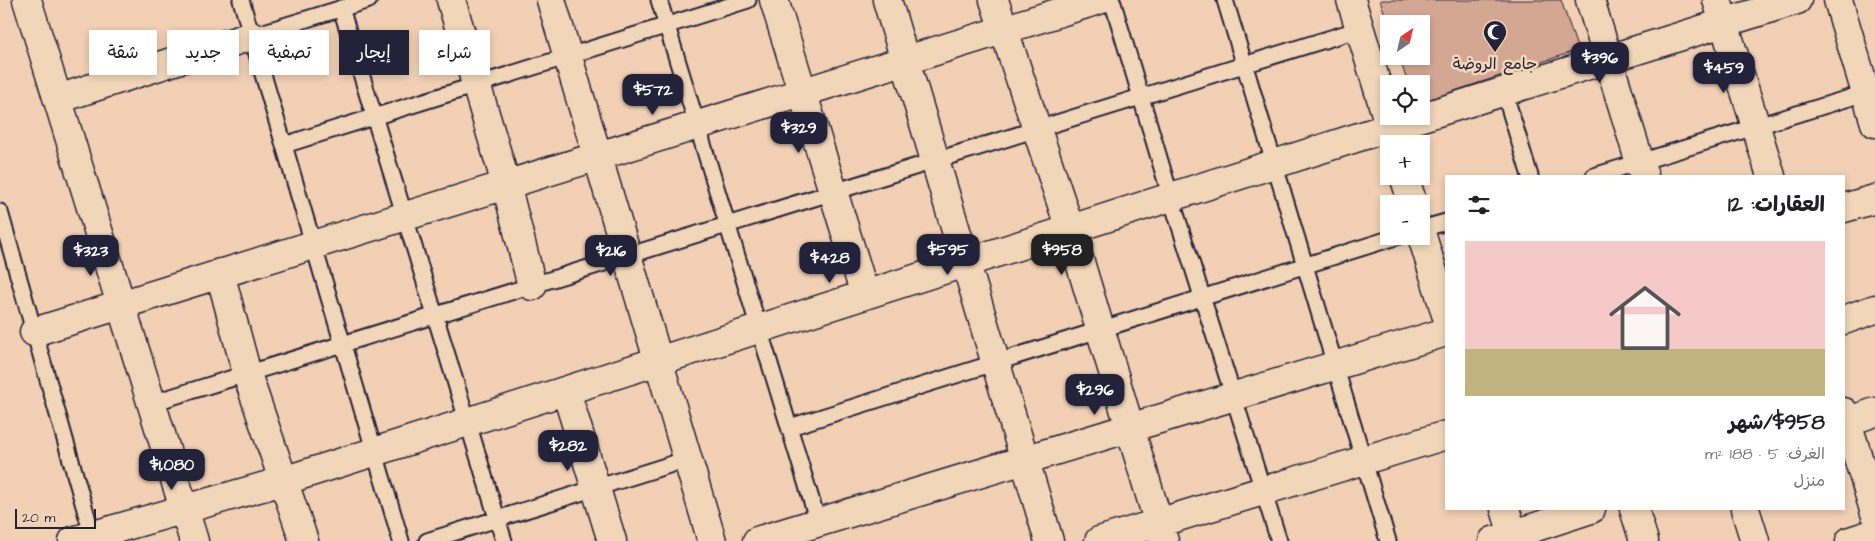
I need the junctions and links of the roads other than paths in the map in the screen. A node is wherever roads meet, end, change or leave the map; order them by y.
1 (241, 0) edge
2 (369, 0) edge
3 (451, 0) edge
4 (551, 0) edge
5 (660, 0) edge
6 (748, 0) edge
7 (774, 0) edge
8 (887, 0) edge
9 (994, 0) edge
10 (1099, 0) edge
11 (1112, 0) edge
12 (1225, 0) edge
13 (1351, 0) edge
14 (1590, 0) edge
15 (1797, 0) edge
16 (1838, 0) edge
17 (30, 1) edge
18 (341, 8) junction
19 (1720, 11) edge
20 (667, 25) junction
21 (1004, 29) junction
22 (1360, 29) junction
23 (250, 30) edge
24 (271, 30) edge
25 (249, 37) edge
26 (568, 56) junction
27 (1608, 59) junction
28 (905, 60) junction
29 (1245, 65) junction
30 (263, 75) edge
31 (478, 84) junction
32 (1870, 91) edge
33 (802, 92) junction
34 (1504, 92) junction
35 (1142, 96) junction
36 (58, 99) junction
37 (374, 117) junction
38 (1875, 123) edge
39 (697, 124) junction
40 (1756, 126) junction
41 (1037, 129) junction
42 (1392, 135) edge
43 (1395, 135) edge
44 (1380, 139) edge
45 (284, 145) junction
46 (597, 156) junction
47 (936, 161) junction
48 (1275, 164) junction
49 (1642, 169) edge
50 (1530, 175) edge
51 (1601, 175) edge
52 (1771, 175) edge
53 (506, 184) junction
54 (833, 192) junction
55 (1171, 198) junction
56 (1875, 199) edge
57 (1845, 208) edge
58 (0, 212) edge
59 (404, 216) junction
60 (1445, 222) edge
61 (728, 225) junction
62 (1430, 228) edge
63 (1070, 229) junction
64 (1380, 242) edge
65 (313, 244) junction
66 (1425, 245) edge
67 (627, 256) junction
68 (966, 263) junction
69 (1305, 266) junction
70 (220, 273) junction
71 (532, 286) junction
72 (865, 295) junction
73 (1202, 298) junction
74 (122, 305) junction
75 (1875, 308) edge
76 (1445, 311) edge
77 (435, 316) junction
78 (1845, 320) edge
79 (759, 329) junction
80 (1100, 330) junction
81 (34, 332) junction
82 (1445, 332) edge
83 (343, 344) junction
84 (658, 361) junction
85 (996, 363) junction
86 (1336, 366) junction
87 (247, 374) junction
88 (566, 391) junction
89 (1234, 396) junction
90 (152, 404) junction
91 (1875, 412) edge
92 (1845, 419) edge
93 (468, 423) junction
94 (790, 427) junction
95 (1130, 428) junction
96 (1445, 435) edge
97 (375, 452) junction
98 (688, 459) junction
99 (1025, 460) junction
100 (1364, 460) junction
101 (283, 482) junction
102 (595, 488) junction
103 (1263, 491) junction
104 (185, 510) junction
105 (1505, 510) edge
106 (1587, 510) edge
107 (1634, 510) edge
108 (1745, 510) edge
109 (1875, 513) edge
110 (497, 519) junction
111 (818, 522) junction
112 (1161, 532) edge
113 (1875, 533) edge
114 (87, 539) edge
115 (1507, 539) edge
116 (194, 541) edge
117 (304, 541) edge
118 (402, 541) edge
119 (427, 541) edge
120 (504, 541) edge
121 (612, 541) edge
122 (712, 541) edge
123 (757, 541) edge
124 (1049, 541) edge
125 (1099, 541) edge
126 (1279, 541) edge
127 (1388, 541) edge
128 (1644, 541) edge
129 (1755, 541) edge
130 (1850, 541) edge

1 - 23 lane
2 - 18 lane
3 - 31 street
4 - 26 street
5 - 20 lane
6 - 20 lane
7 - 33 street
8 - 28 street
9 - 21 street
10 - 21 street
11 - 35 lane
12 - 29 lane
13 - 22 street
14 - 27 street
15 - 19 street
16 - 32 street
17 - 36 street
18 - 24 lane
18 - 37 lane
19 - 27 street
19 - 40 street
20 - 26 lane
20 - 39 lane
21 - 28 street
21 - 41 street
22 - 29 lane
22 - 42 street
25 - 36 street
26 - 31 lane
26 - 46 street
27 - 34 street
27 - 49 street
28 - 33 street
28 - 47 street
29 - 35 lane
29 - 48 lane
30 - 45 lane
31 - 37 lane
31 - 53 street
32 - 38 street
32 - 40 lane
33 - 39 street
33 - 54 street
34 - 43 street
34 - 50 lane
35 - 41 lane
35 - 55 lane
36 - 74 street
37 - 45 lane
37 - 59 lane
39 - 46 street
39 - 61 lane
40 - 49 lane
40 - 52 street
41 - 47 lane
41 - 63 street
44 - 48 street
45 - 65 lane
46 - 53 street
46 - 67 street
47 - 54 lane
47 - 68 street
48 - 55 street
48 - 69 lane
49 - 51 lane
53 - 59 street
53 - 71 street
54 - 61 lane
54 - 72 street
55 - 63 street
55 - 73 lane
56 - 57 street
58 - 81 lane
59 - 65 street
59 - 77 lane
60 - 62 lane
61 - 67 lane
61 - 79 lane
63 - 68 street
63 - 80 street
64 - 69 lane
65 - 70 street
65 - 83 lane
66 - 76 street
67 - 71 lane
67 - 84 street
68 - 72 street
68 - 85 street
69 - 73 lane
69 - 86 lane
70 - 74 street
70 - 87 street
71 - 77 lane
72 - 79 street
73 - 80 lane
73 - 89 lane
74 - 81 street
74 - 90 street
75 - 78 street
77 - 83 lane
77 - 93 lane
79 - 84 street
79 - 94 lane
80 - 85 lane
80 - 95 street
81 - 114 lane
82 - 86 street
83 - 87 lane
83 - 97 lane
84 - 88 street
84 - 98 street
85 - 94 lane
85 - 99 street
86 - 89 street
86 - 100 lane
87 - 90 lane
87 - 101 street
88 - 93 street
88 - 102 street
89 - 95 street
89 - 103 lane
90 - 104 street
91 - 92 street
92 - 109 street
93 - 97 street
93 - 110 lane
94 - 111 lane
95 - 99 street
95 - 112 street
96 - 100 street
97 - 101 street
97 - 118 lane
98 - 102 lane
98 - 122 street
99 - 111 street
99 - 124 street
100 - 103 street
100 - 127 lane
101 - 104 street
101 - 117 street
102 - 110 lane
102 - 121 street
103 - 112 street
103 - 126 lane
104 - 114 street
104 - 116 street
105 - 115 street
106 - 115 street
107 - 128 street
108 - 129 street
110 - 119 lane
110 - 120 lane
111 - 123 street
112 - 125 street
113 - 130 street

